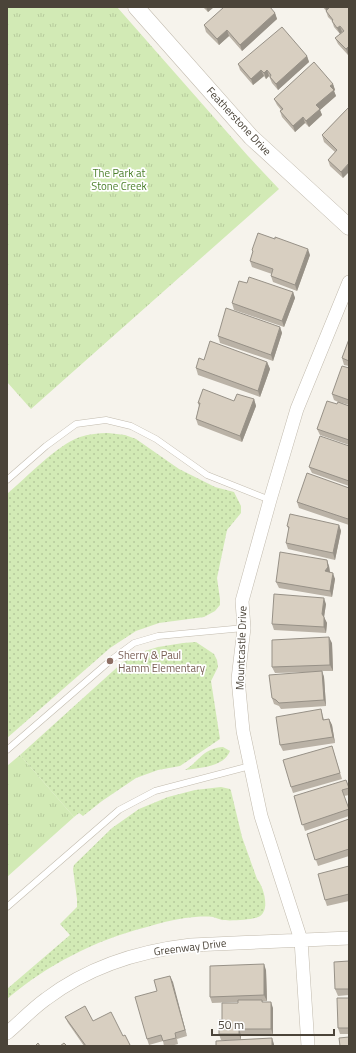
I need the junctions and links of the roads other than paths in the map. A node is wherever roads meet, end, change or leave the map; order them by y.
1 (136, 7) edge
2 (349, 227) edge
3 (349, 282) edge
4 (7, 480) edge
5 (270, 500) junction
6 (244, 628) junction
7 (7, 750) edge
8 (250, 766) junction
9 (7, 907) edge
10 (349, 938) edge
11 (301, 940) junction
12 (7, 1033) edge
13 (308, 1046) edge

1 - 2 street, Featherstone Drive
3 - 5 street, Mountcastle Drive
4 - 5 lane
5 - 6 street, Mountcastle Drive
6 - 7 lane
6 - 8 street, Mountcastle Drive
8 - 9 lane
8 - 11 street, Mountcastle Drive
10 - 11 street, Greenway Drive
11 - 12 street, Greenway Drive
11 - 13 street, Mountcastle Drive

